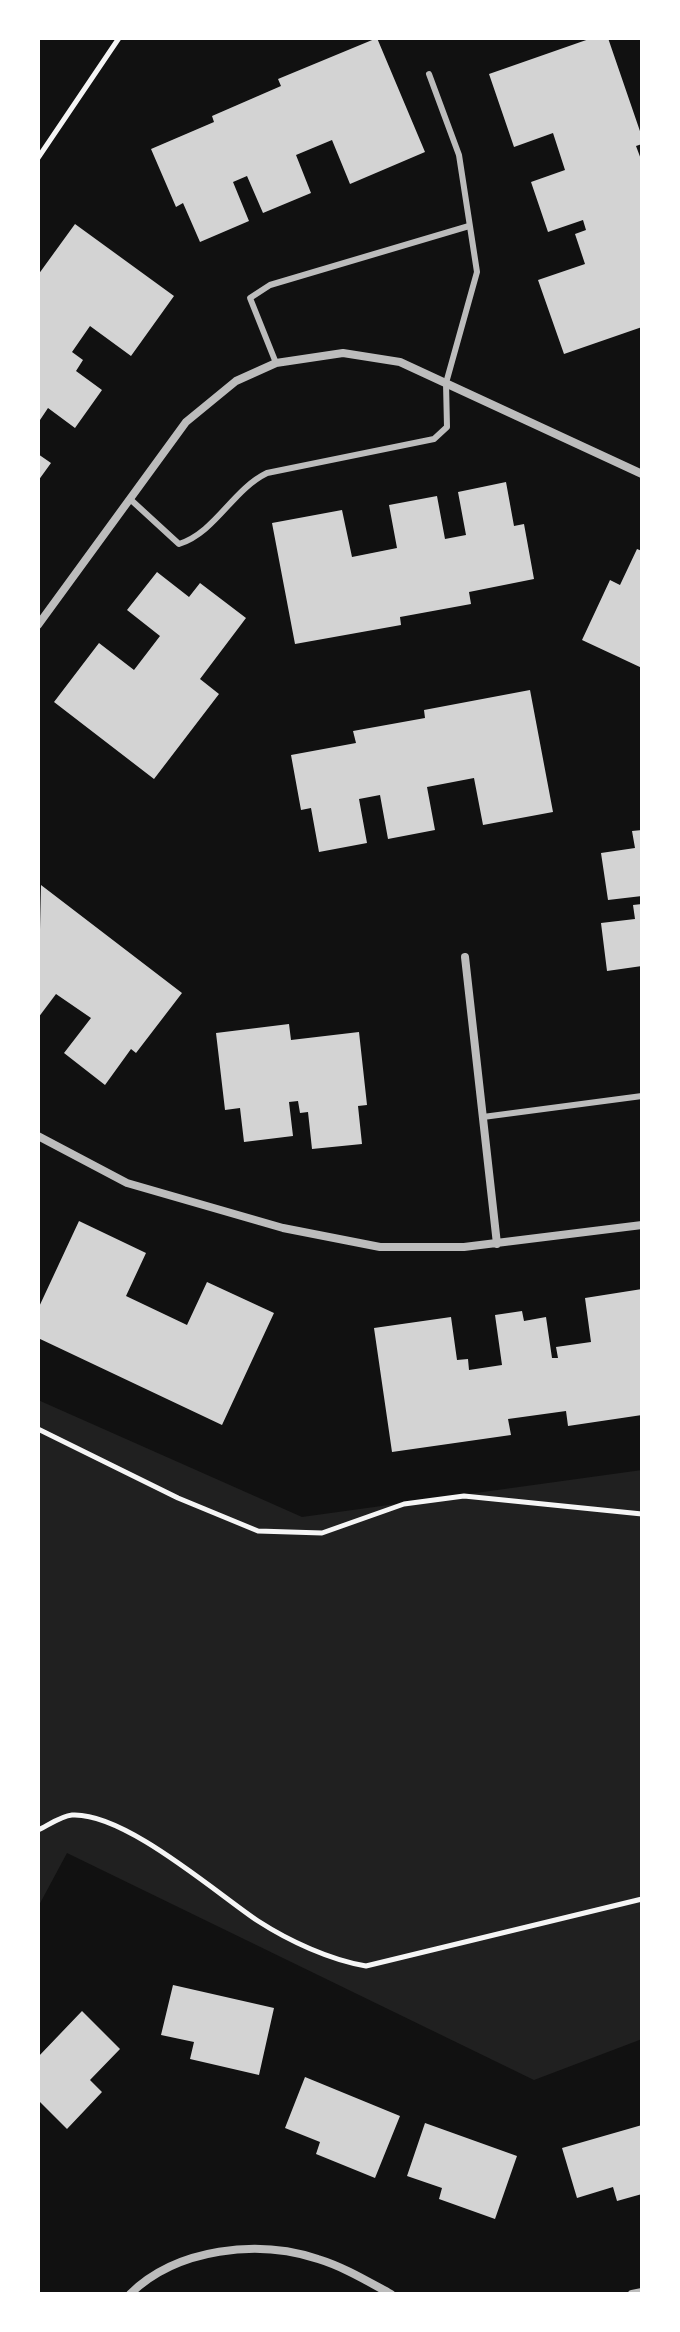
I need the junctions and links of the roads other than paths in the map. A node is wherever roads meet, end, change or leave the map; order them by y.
1 (429, 74) dead end
2 (469, 226) junction
3 (276, 363) junction
4 (446, 383) junction
5 (642, 474) edge
6 (130, 499) junction
7 (38, 625) edge
8 (465, 957) dead end
9 (642, 1096) edge
10 (483, 1117) junction
11 (38, 1136) edge
12 (642, 1225) edge
13 (497, 1244) junction
14 (642, 2292) edge
15 (130, 2294) edge
16 (391, 2294) edge
17 (632, 2294) edge

1 - 2 lane
2 - 3 lane
2 - 4 lane
3 - 4 street
3 - 6 street
4 - 5 street
4 - 6 lane
6 - 7 street
8 - 10 street
9 - 10 lane
10 - 13 street
11 - 13 street
12 - 13 street
14 - 17 street
15 - 16 street

